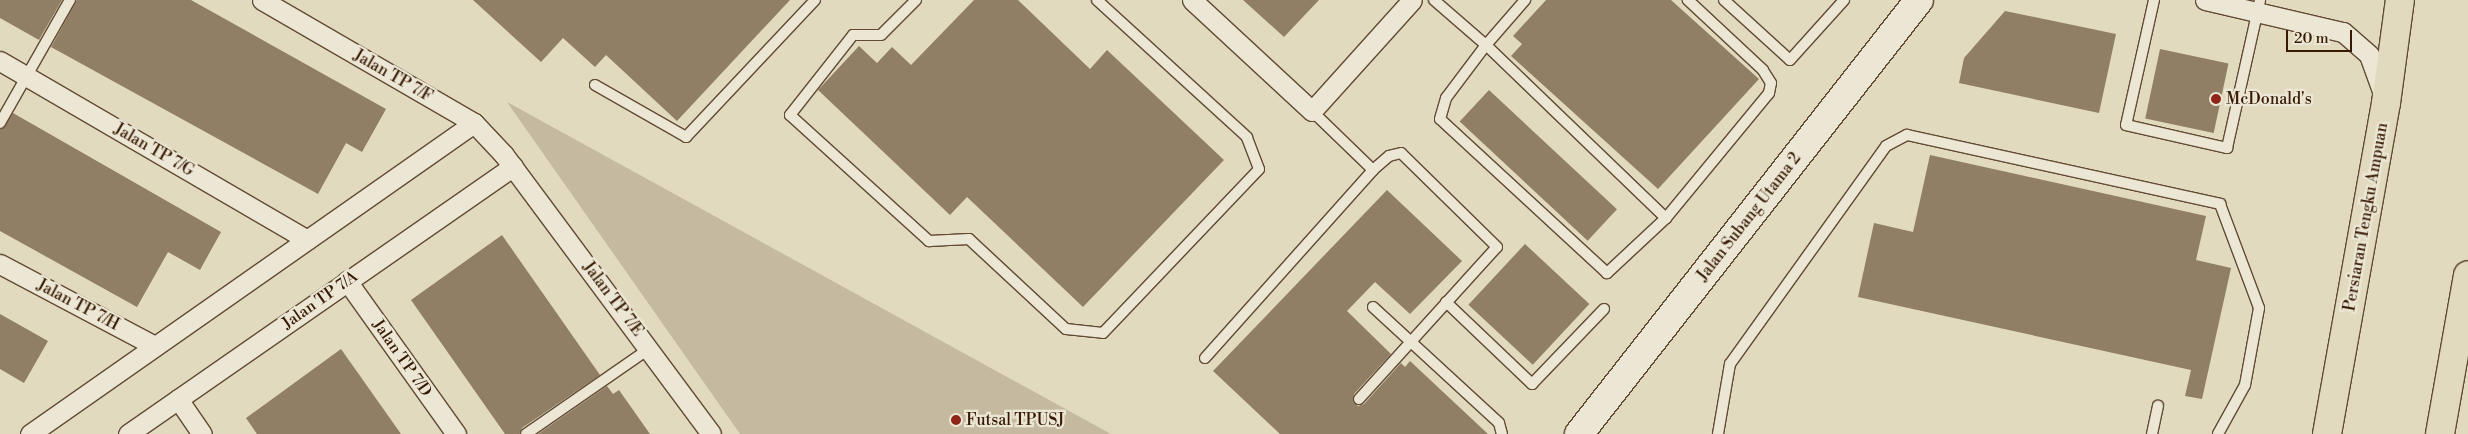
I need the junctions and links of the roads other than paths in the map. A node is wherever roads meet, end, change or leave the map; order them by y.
1 (70, 0) edge
2 (262, 0) edge
3 (816, 0) edge
4 (916, 0) edge
5 (1097, 0) edge
6 (1192, 0) edge
7 (1434, 0) edge
8 (1525, 0) edge
9 (1688, 0) edge
10 (1724, 0) edge
11 (1844, 0) edge
12 (1919, 0) edge
13 (2154, 0) edge
14 (2205, 0) edge
15 (2400, 0) edge
16 (1405, 2) edge
17 (2259, 6) edge
18 (1486, 45) junction
19 (0, 61) edge
20 (26, 75) junction
21 (595, 85) dead end
22 (2386, 103) junction
23 (1312, 111) junction
24 (0, 123) edge
25 (474, 123) junction
26 (513, 166) junction
27 (1372, 170) junction
28 (1666, 218) junction
29 (307, 240) junction
30 (0, 264) edge
31 (2468, 274) edge
32 (347, 281) junction
33 (1446, 302) junction
34 (1373, 307) dead end
35 (1604, 309) dead end
36 (1410, 342) junction
37 (155, 346) junction
38 (650, 348) junction
39 (1205, 358) dead end
40 (178, 399) junction
41 (1358, 399) dead end
42 (2158, 406) dead end
43 (30, 434) edge
44 (128, 434) edge
45 (202, 434) edge
46 (456, 434) edge
47 (526, 434) edge
48 (711, 434) edge
49 (1502, 434) edge
50 (1579, 434) edge
51 (1718, 434) edge
52 (2152, 434) edge
53 (2218, 434) edge
54 (2328, 434) edge
55 (2440, 434) edge

1 - 20 lane
2 - 25 street, Jalan TP 7/F
3 - 21 lane
4 - 5 lane
6 - 23 street
7 - 18 lane
8 - 18 lane
9 - 28 lane
10 - 11 lane
12 - 50 main road, Jalan Subang Utama 2
13 - 17 lane
14 - 17 street
15 - 22 main road, Persiaran Tengku Ampuan
16 - 23 street
17 - 22 street
18 - 28 lane
18 - 28 lane
19 - 20 street, Jalan TP 7/G
20 - 24 lane
20 - 29 street, Jalan TP 7/G
22 - 54 main road, Persiaran Tengku Ampuan
23 - 27 lane
25 - 26 street, Jalan TP 7/F
25 - 29 street
26 - 32 street, Jalan TP 7/A
26 - 38 street, Jalan TP 7/E
27 - 33 lane
27 - 39 lane
29 - 37 street
30 - 37 street, Jalan TP 7/H
31 - 55 main road
32 - 40 street, Jalan TP 7/A
32 - 46 street, Jalan TP 7/D
33 - 35 lane
33 - 36 lane
34 - 36 lane
36 - 41 lane
36 - 49 lane
37 - 43 street
38 - 47 lane
38 - 48 street, Jalan TP 7/E
40 - 44 street, Jalan TP 7/A
40 - 45 street
42 - 52 lane
51 - 53 lane

